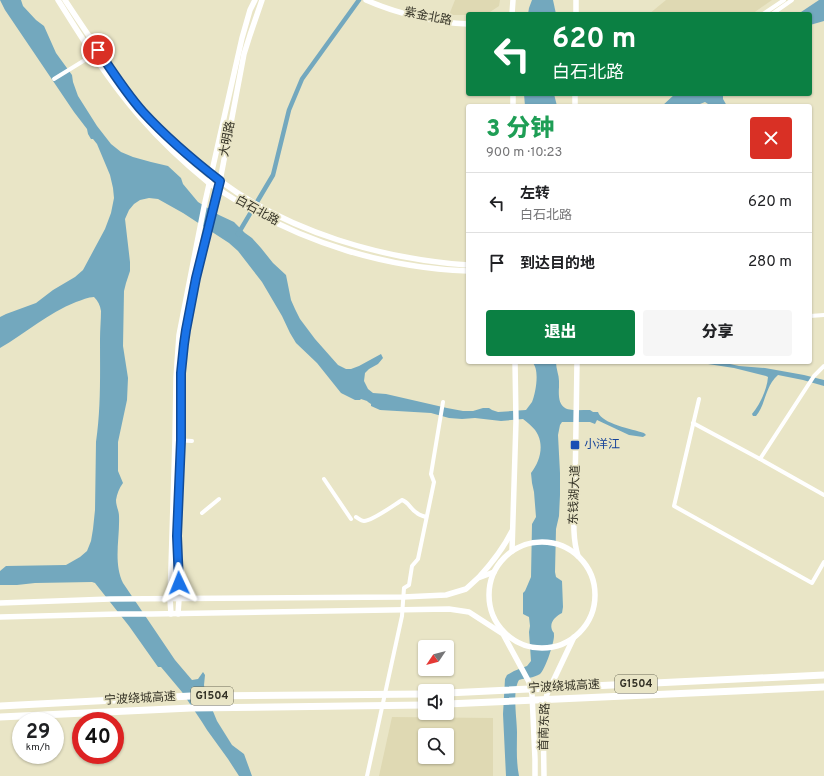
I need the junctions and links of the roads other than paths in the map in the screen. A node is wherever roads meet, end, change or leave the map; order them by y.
1 (58, 0) edge
2 (66, 0) edge
3 (255, 0) edge
4 (262, 0) edge
5 (513, 0) edge
6 (576, 0) edge
7 (784, 0) edge
8 (792, 0) edge
9 (367, 1) edge
10 (512, 12) edge
11 (576, 12) edge
12 (767, 12) edge
13 (775, 12) edge
14 (466, 24) edge
15 (93, 55) junction
16 (54, 79) dead end
17 (212, 174) junction
18 (220, 181) junction
19 (210, 183) junction
20 (218, 189) junction
21 (466, 265) edge
22 (466, 271) edge
23 (824, 314) edge
24 (812, 316) edge
25 (515, 364) edge
26 (577, 364) edge
27 (824, 366) edge
28 (700, 399) dead end
29 (443, 402) dead end
30 (693, 424) junction
31 (178, 440) junction
32 (192, 442) dead end
33 (760, 459) junction
34 (324, 479) dead end
35 (824, 495) edge
36 (219, 499) dead end
37 (202, 513) dead end
38 (356, 516) dead end
39 (426, 517) junction
40 (351, 519) dead end
41 (513, 529) junction
42 (512, 551) junction
43 (578, 556) junction
44 (824, 562) edge
45 (494, 572) junction
46 (478, 578) junction
47 (403, 597) junction
48 (170, 599) junction
49 (180, 599) junction
50 (0, 603) edge
51 (403, 610) junction
52 (172, 614) junction
53 (178, 614) junction
54 (0, 617) edge
55 (503, 634) junction
56 (574, 637) junction
57 (824, 675) edge
58 (824, 687) edge
59 (454, 693) edge
60 (418, 694) edge
61 (454, 704) edge
62 (418, 705) edge
63 (0, 706) edge
64 (0, 717) edge
65 (367, 776) edge
66 (534, 776) edge
67 (544, 776) edge

1 - 15 main road, 白石北路
2 - 17 main road, 白石北路
3 - 17 main road, 大明路
4 - 18 main road, 大明路
5 - 10 main road
6 - 11 main road
7 - 12 street
8 - 13 street
9 - 14 main road, 紫金北路
15 - 16 street
15 - 19 main road, 白石北路
17 - 18 main road, 白石北路
17 - 19 main road, 大明路
18 - 20 main road, 大明路
18 - 21 main road, 白石北路
19 - 20 main road, 白石北路
19 - 31 main road, 大明路
20 - 22 main road, 白石北路
20 - 31 main road, 大明路
23 - 24 street
25 - 41 main road
26 - 43 main road, 东钱湖大道
27 - 33 street
28 - 30 street
29 - 39 street
30 - 33 street
30 - 44 street
31 - 32 street
31 - 48 main road, 大明路
31 - 49 main road, 大明路
33 - 35 street
34 - 40 street
36 - 37 street
38 - 39 street
39 - 47 street
41 - 42 main road
41 - 46 main road
42 - 43 main road
42 - 45 main road
43 - 56 main road
45 - 46 main road
45 - 55 main road
46 - 47 main road
47 - 49 main road
47 - 51 street
48 - 49 main road
48 - 50 main road
48 - 52 main road, 大明路
49 - 53 main road, 大明路
51 - 53 main road
51 - 55 main road
51 - 65 street
52 - 53 main road
52 - 54 main road
55 - 56 main road
55 - 66 main road, 首南东路
56 - 67 main road, 首南东路
57 - 59 highway, 宁波绕城高速 / G1504
58 - 61 highway, 宁波绕城高速 / G1504
60 - 63 highway, 宁波绕城高速 / G1504
62 - 64 highway, 宁波绕城高速 / G1504

